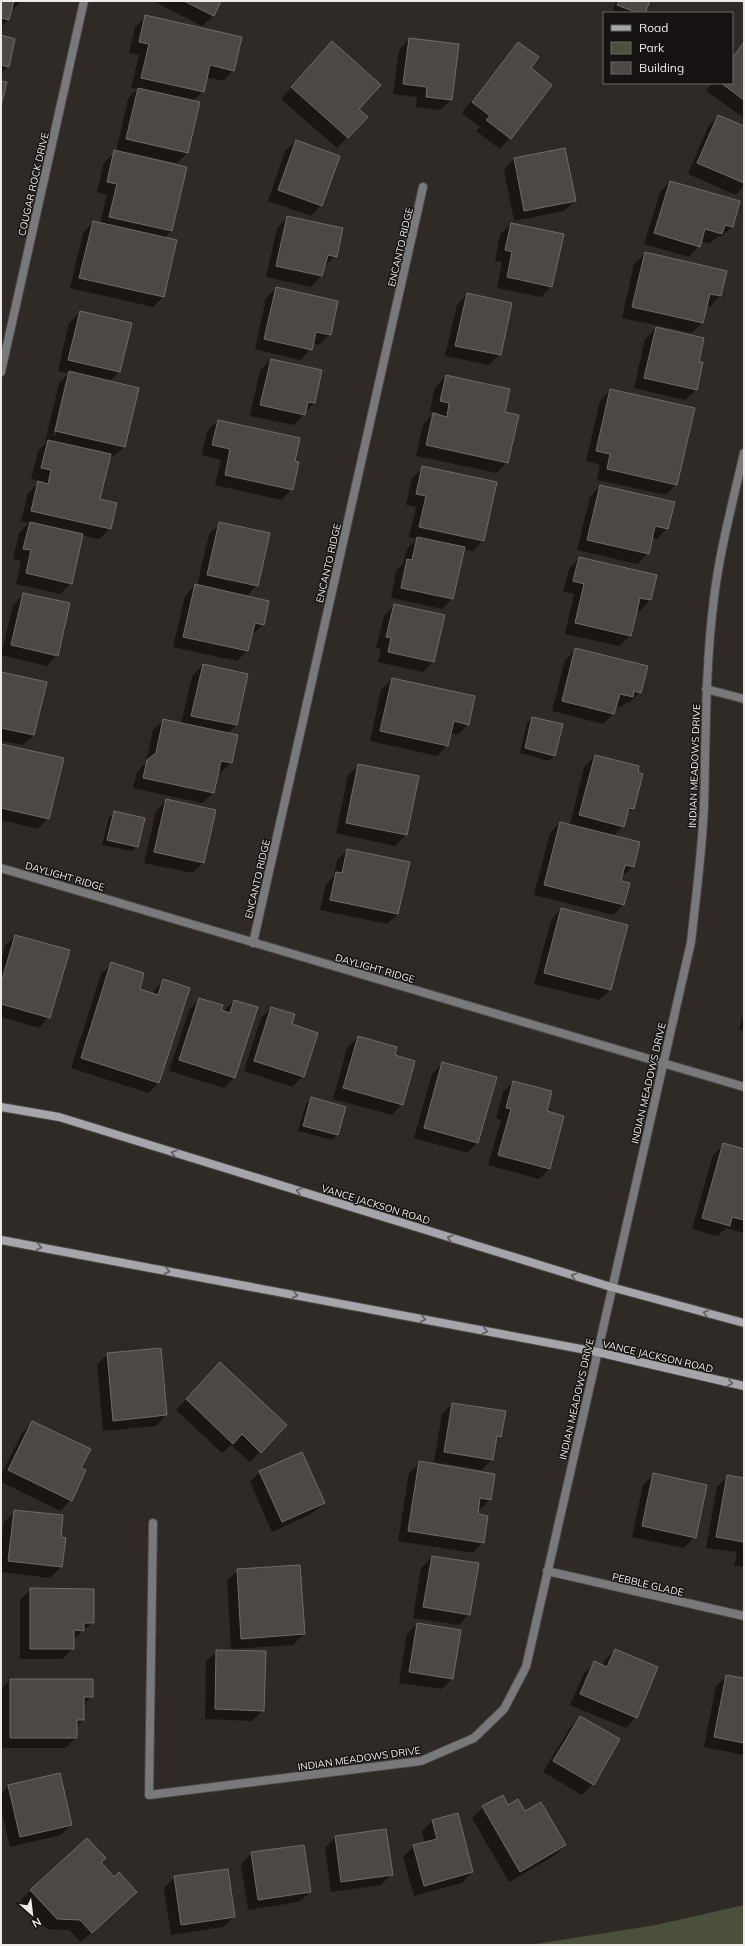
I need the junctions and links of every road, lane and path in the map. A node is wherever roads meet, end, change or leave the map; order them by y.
1 (84, 1) edge
2 (423, 187) dead end
3 (1, 372) edge
4 (744, 453) edge
5 (706, 688) junction
6 (744, 700) edge
7 (1, 868) edge
8 (253, 942) junction
9 (663, 1063) junction
10 (744, 1087) edge
11 (1, 1107) edge
12 (1, 1240) edge
13 (611, 1287) junction
14 (744, 1323) edge
15 (597, 1352) junction
16 (744, 1386) edge
17 (153, 1523) dead end
18 (547, 1571) junction
19 (744, 1616) edge

1 - 3 street, COUGAR ROCK DRIVE
2 - 8 street, ENCANTO RIDGE
4 - 5 street, INDIAN MEADOWS DRIVE
5 - 6 street
5 - 9 street, INDIAN MEADOWS DRIVE
7 - 8 street, DAYLIGHT RIDGE
8 - 9 street, DAYLIGHT RIDGE
9 - 10 street, DAYLIGHT RIDGE
9 - 13 street, INDIAN MEADOWS DRIVE
13 -> 11 main road, VANCE JACKSON ROAD
12 -> 15 main road, VANCE JACKSON ROAD
14 -> 13 main road, VANCE JACKSON ROAD
13 - 15 street, INDIAN MEADOWS DRIVE
15 -> 16 main road, VANCE JACKSON ROAD
15 - 18 street, INDIAN MEADOWS DRIVE
17 - 18 street, INDIAN MEADOWS DRIVE
18 - 19 street, PEBBLE GLADE

